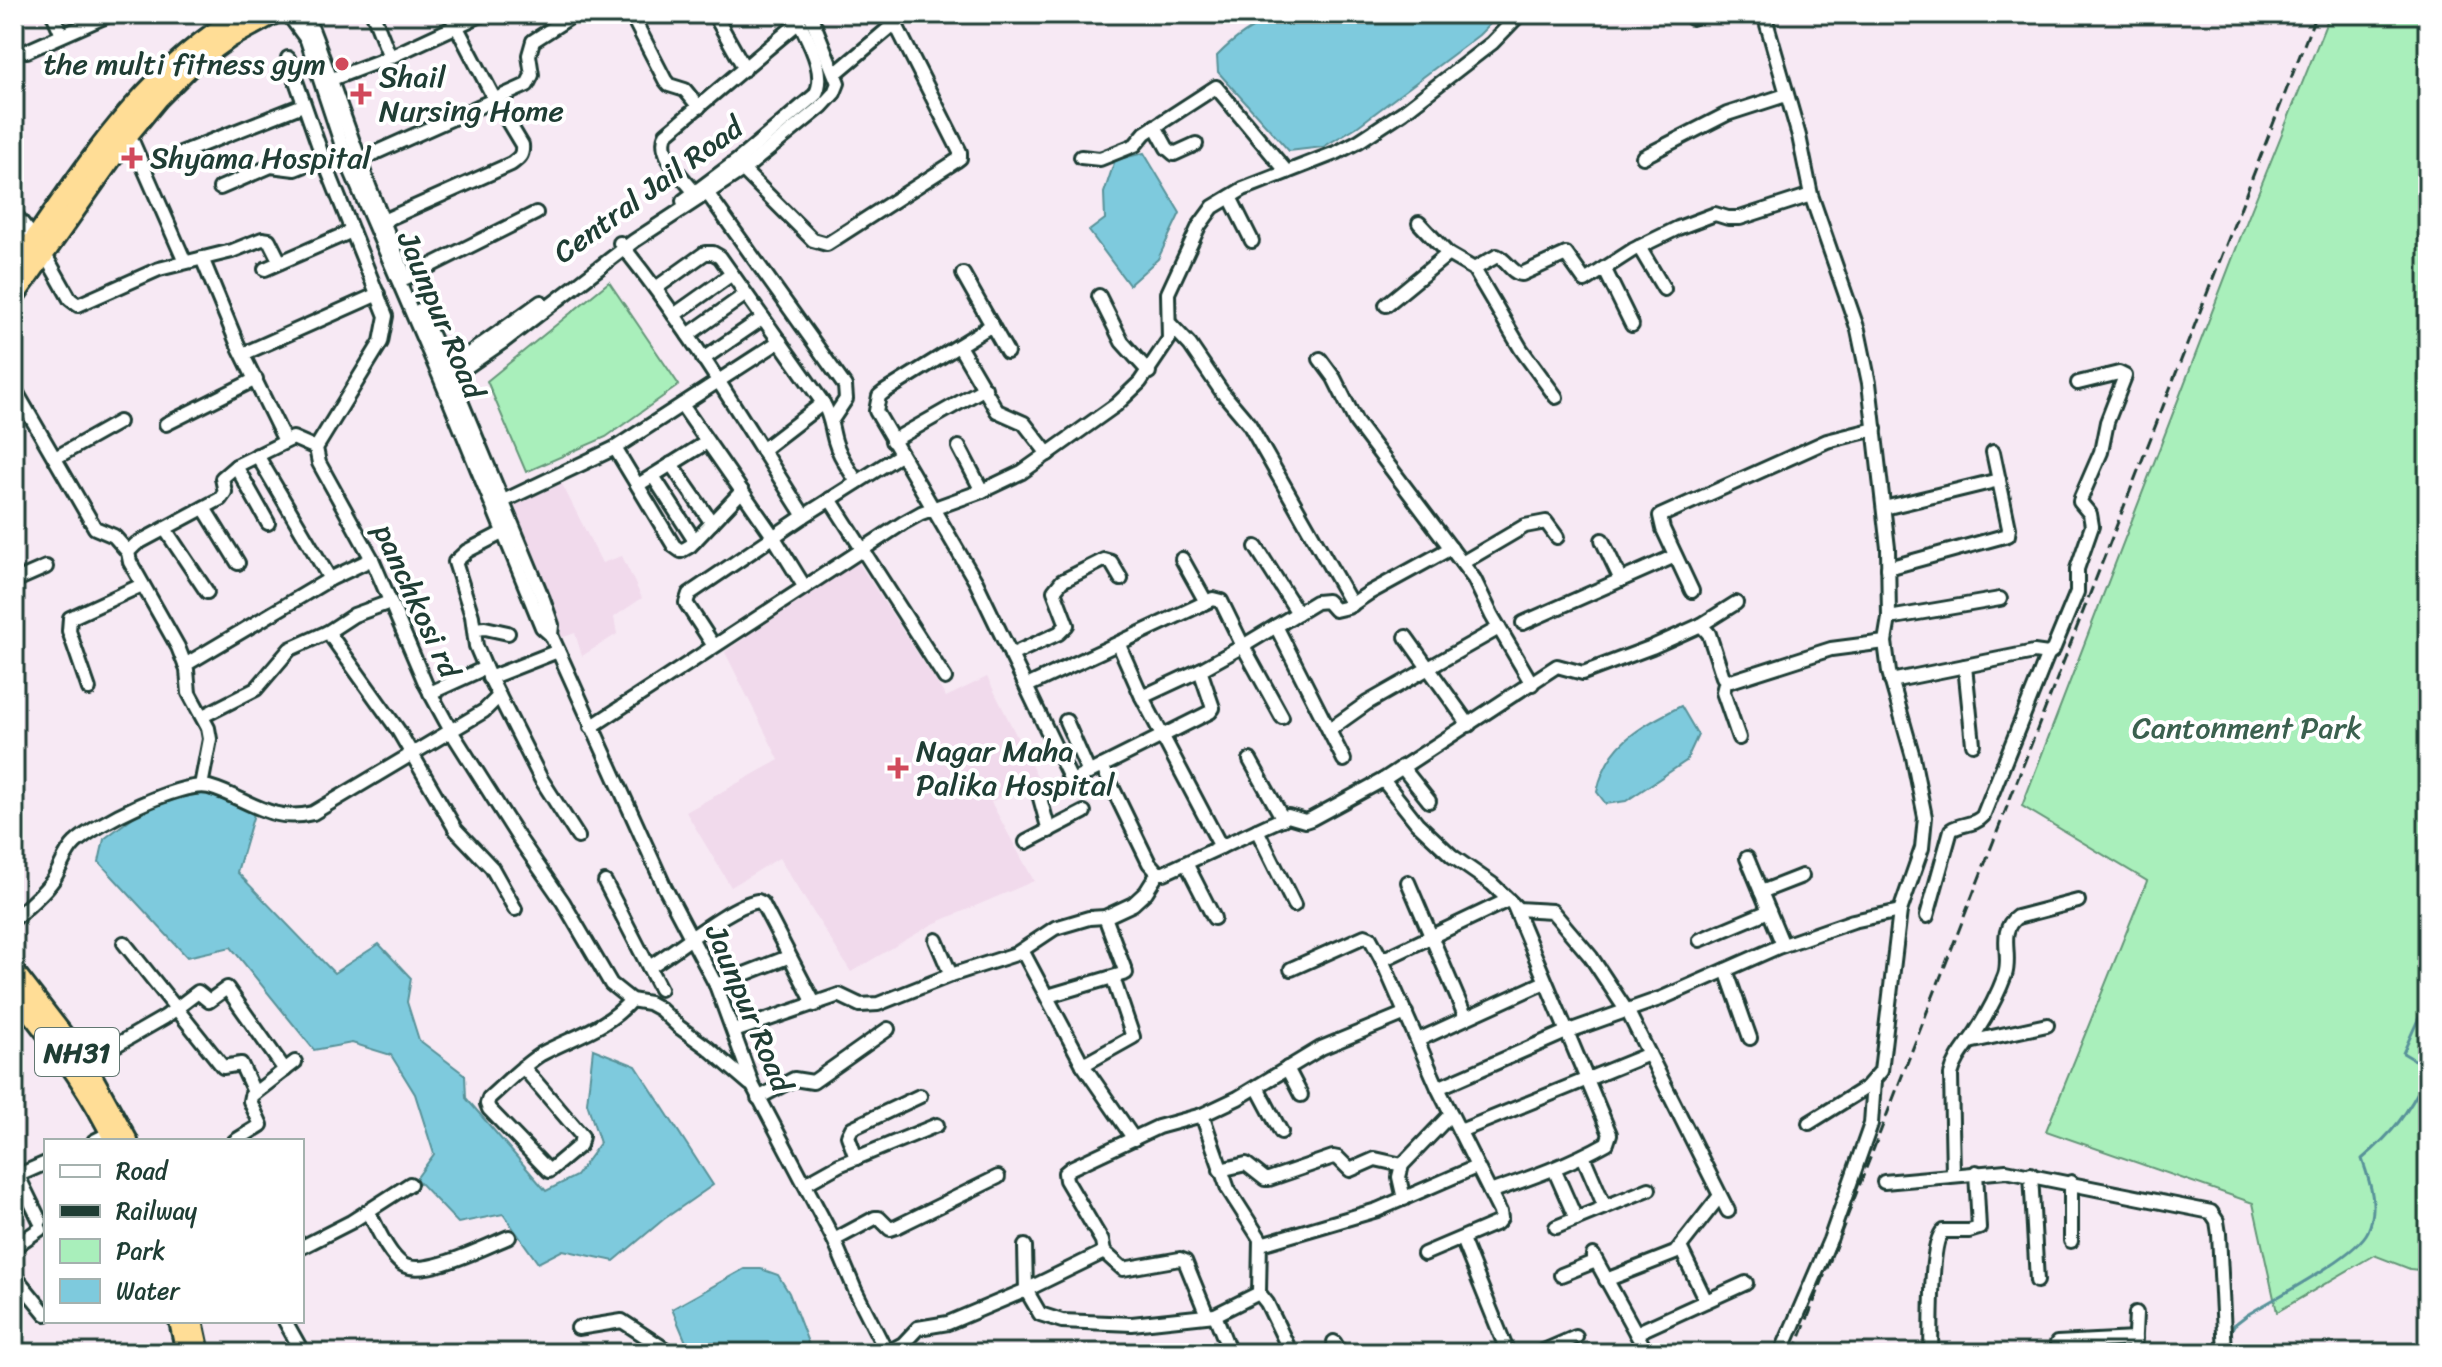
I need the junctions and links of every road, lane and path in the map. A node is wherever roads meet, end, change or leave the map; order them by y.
1 (53, 14) edge
2 (111, 14) edge
3 (243, 14) edge
4 (274, 14) edge
5 (288, 14) edge
6 (301, 14) edge
7 (373, 14) edge
8 (450, 14) edge
9 (483, 14) edge
10 (575, 14) edge
11 (631, 14) edge
12 (714, 14) edge
13 (906, 14) edge
14 (1520, 14) edge
15 (1764, 14) edge
16 (802, 17) edge
17 (81, 20) edge
18 (896, 25) junction
19 (457, 27) junction
20 (62, 35) junction
21 (27, 51) dead end
22 (390, 57) junction
23 (288, 58) dead end
24 (745, 69) junction
25 (836, 73) junction
26 (326, 81) junction
27 (1786, 95) junction
28 (495, 100) junction
29 (303, 105) junction
30 (699, 107) junction
31 (1155, 126) junction
32 (129, 134) junction
33 (1196, 144) dead end
34 (181, 153) dead end
35 (1081, 157) dead end
36 (1643, 157) dead end
37 (323, 158) junction
38 (359, 160) junction
39 (743, 170) junction
40 (1287, 172) junction
41 (220, 188) dead end
42 (702, 194) junction
43 (1811, 195) junction
44 (1230, 197) junction
45 (536, 213) dead end
46 (17, 221) edge
47 (383, 221) junction
48 (1419, 223) dead end
49 (352, 231) junction
50 (1252, 241) dead end
51 (40, 246) junction
52 (622, 246) junction
53 (1639, 247) junction
54 (1448, 254) junction
55 (202, 258) junction
56 (185, 262) junction
57 (280, 262) junction
58 (14, 268) edge
59 (1604, 268) junction
60 (265, 269) dead end
61 (1474, 269) junction
62 (732, 274) junction
63 (963, 274) dead end
64 (401, 277) junction
65 (656, 288) junction
66 (1664, 289) dead end
67 (376, 290) junction
68 (746, 294) junction
69 (1099, 296) dead end
70 (14, 297) edge
71 (1386, 305) dead end
72 (674, 315) junction
73 (763, 318) junction
74 (992, 325) junction
75 (1171, 325) junction
76 (1632, 325) dead end
77 (688, 335) junction
78 (780, 341) junction
79 (959, 346) junction
80 (1007, 352) dead end
81 (243, 354) junction
82 (703, 359) junction
83 (1320, 359) dead end
84 (1149, 372) junction
85 (445, 376) junction
86 (256, 379) junction
87 (718, 383) junction
88 (2078, 383) dead end
89 (14, 388) edge
90 (985, 388) junction
91 (1556, 397) dead end
92 (823, 403) junction
93 (682, 405) junction
94 (832, 420) junction
95 (119, 422) dead end
96 (166, 424) dead end
97 (1875, 429) junction
98 (285, 441) junction
99 (892, 441) junction
100 (707, 442) junction
101 (959, 447) dead end
102 (316, 448) junction
103 (615, 448) junction
104 (762, 450) junction
105 (1993, 452) dead end
106 (1048, 454) junction
107 (257, 455) junction
108 (900, 455) junction
109 (55, 458) junction
110 (671, 464) junction
111 (236, 466) junction
112 (653, 476) junction
113 (1999, 480) junction
114 (857, 482) junction
115 (638, 485) junction
116 (742, 491) junction
117 (982, 491) junction
118 (830, 499) junction
119 (498, 504) junction
120 (204, 508) junction
121 (932, 508) junction
122 (1884, 508) junction
123 (804, 516) junction
124 (268, 523) dead end
125 (712, 523) junction
126 (165, 529) junction
127 (504, 532) junction
128 (773, 536) junction
129 (1557, 537) dead end
130 (1602, 540) dead end
131 (695, 541) junction
132 (1256, 547) dead end
133 (864, 548) junction
134 (1451, 548) junction
135 (128, 552) junction
136 (1675, 556) junction
137 (372, 559) junction
138 (1182, 559) dead end
139 (238, 563) dead end
140 (1462, 563) junction
141 (46, 567) dead end
142 (1888, 568) junction
143 (330, 579) junction
144 (1121, 579) dead end
145 (1621, 580) junction
146 (14, 581) edge
147 (142, 585) junction
148 (804, 586) junction
149 (1692, 591) dead end
150 (207, 592) dead end
151 (2000, 599) dead end
152 (390, 602) junction
153 (1206, 602) junction
154 (1736, 603) dead end
155 (1352, 605) junction
156 (1298, 613) junction
157 (1889, 618) junction
158 (1523, 623) dead end
159 (1701, 625) junction
160 (1276, 626) junction
161 (1499, 628) junction
162 (474, 629) junction
163 (328, 632) junction
164 (508, 633) dead end
165 (551, 635) junction
166 (1406, 637) dead end
167 (1885, 642) junction
168 (1119, 645) junction
169 (714, 646) junction
170 (1243, 646) junction
171 (558, 651) junction
172 (2048, 654) junction
173 (1011, 655) junction
174 (185, 665) junction
175 (1965, 666) junction
176 (1428, 668) junction
177 (1200, 670) junction
178 (487, 673) junction
179 (945, 678) dead end
180 (1726, 680) junction
181 (1891, 681) junction
182 (1532, 684) junction
183 (1027, 686) junction
184 (89, 689) dead end
185 (430, 693) junction
186 (499, 696) junction
187 (1142, 697) junction
188 (203, 716) junction
189 (1282, 717) dead end
190 (1066, 721) dead end
191 (1469, 725) junction
192 (591, 727) junction
193 (1329, 730) junction
194 (451, 731) junction
195 (1162, 735) junction
196 (1739, 738) dead end
197 (1973, 744) dead end
198 (411, 752) junction
199 (1250, 760) dead end
200 (1344, 760) dead end
201 (1102, 766) junction
202 (1402, 767) junction
203 (1089, 773) junction
204 (1383, 780) junction
205 (1072, 782) junction
206 (201, 786) junction
207 (1429, 801) dead end
208 (1084, 812) dead end
209 (1283, 819) junction
210 (1925, 829) junction
211 (1257, 830) junction
212 (1951, 830) junction
213 (1049, 831) junction
214 (578, 837) dead end
215 (1026, 842) dead end
216 (1221, 847) junction
217 (1747, 858) dead end
218 (1186, 863) junction
219 (1158, 873) junction
220 (1802, 876) dead end
221 (605, 882) dead end
222 (1408, 882) dead end
223 (1761, 892) junction
224 (2078, 901) dead end
225 (1511, 903) junction
226 (1294, 905) dead end
227 (515, 909) dead end
228 (1769, 911) junction
229 (1900, 911) junction
230 (1927, 916) dead end
231 (1105, 917) junction
232 (1214, 918) dead end
233 (14, 919) edge
234 (691, 937) junction
235 (1431, 937) junction
236 (936, 940) dead end
237 (1700, 940) dead end
238 (124, 943) dead end
239 (1783, 945) junction
240 (1023, 952) junction
241 (788, 957) junction
242 (1382, 960) junction
243 (649, 967) junction
244 (1291, 969) dead end
245 (1726, 970) junction
246 (14, 971) edge
247 (951, 975) junction
248 (1113, 978) junction
249 (1545, 982) junction
250 (716, 985) junction
251 (660, 989) dead end
252 (1048, 996) junction
253 (631, 1000) junction
254 (17, 1001) edge
255 (815, 1005) junction
256 (177, 1009) junction
257 (1626, 1009) junction
258 (1406, 1013) junction
259 (1466, 1018) junction
260 (2047, 1025) dead end
261 (888, 1029) dead end
262 (734, 1031) junction
263 (1566, 1032) junction
264 (1750, 1038) dead end
265 (1418, 1040) junction
266 (1969, 1042) junction
267 (1649, 1054) junction
268 (85, 1063) junction
269 (1083, 1065) junction
270 (523, 1067) junction
271 (1287, 1068) junction
272 (1585, 1078) junction
273 (1874, 1081) junction
274 (1257, 1087) junction
275 (1438, 1088) junction
276 (254, 1092) junction
277 (755, 1092) junction
278 (1301, 1095) dead end
279 (920, 1096) dead end
280 (1451, 1114) junction
281 (1202, 1115) junction
282 (1809, 1123) dead end
283 (937, 1125) dead end
284 (1460, 1131) junction
285 (1281, 1132) dead end
286 (106, 1138) edge
287 (127, 1139) edge
288 (238, 1139) edge
289 (1134, 1139) junction
290 (1583, 1156) junction
291 (856, 1158) junction
292 (44, 1164) edge
293 (1402, 1165) junction
294 (1476, 1167) junction
295 (1554, 1169) junction
296 (1220, 1170) junction
297 (1976, 1172) junction
298 (1953, 1174) junction
299 (2031, 1174) junction
300 (16, 1177) edge
301 (998, 1177) dead end
302 (1884, 1182) dead end
303 (2071, 1182) junction
304 (410, 1184) dead end
305 (805, 1184) junction
306 (1649, 1189) dead end
307 (1490, 1192) junction
308 (1719, 1197) junction
309 (1404, 1199) junction
310 (1605, 1207) junction
311 (368, 1211) junction
312 (1728, 1211) dead end
313 (1576, 1219) junction
314 (1556, 1227) dead end
315 (509, 1237) dead end
316 (1462, 1239) junction
317 (834, 1240) junction
318 (2071, 1241) dead end
319 (1261, 1244) junction
320 (304, 1246) edge
321 (1025, 1246) dead end
322 (14, 1247) edge
323 (1680, 1247) junction
324 (1104, 1252) junction
325 (1424, 1254) dead end
326 (14, 1275) edge
327 (1561, 1275) dead end
328 (1606, 1280) junction
329 (2037, 1281) dead end
330 (1746, 1283) dead end
331 (1026, 1290) junction
332 (1259, 1293) junction
333 (1706, 1301) junction
334 (44, 1312) edge
335 (2136, 1313) dead end
336 (1211, 1315) junction
337 (179, 1323) edge
338 (193, 1323) edge
339 (286, 1323) edge
340 (578, 1328) dead end
341 (1636, 1333) junction
342 (1576, 1337) dead end
343 (2135, 1339) junction
344 (2057, 1343) dead end
345 (186, 1353) edge
346 (200, 1353) edge
347 (303, 1353) edge
348 (671, 1353) edge
349 (887, 1353) edge
350 (1230, 1353) edge
351 (1291, 1353) edge
352 (1508, 1353) edge
353 (1539, 1353) edge
354 (1647, 1353) edge
355 (1781, 1353) edge
356 (1931, 1353) edge
357 (2134, 1353) edge
358 (2225, 1353) edge

1 - 20 street
2 - 17 street
3 - 51 highway
4 - 5 highway
4 - 32 highway
5 - 26 street, Jaunpur Road
6 - 26 street, Jaunpur Road
7 - 22 street
8 - 19 street
9 - 19 street
10 - 28 street
11 - 30 street
12 - 24 street
13 - 18 street
14 - 40 street
15 - 27 street
16 - 24 street
16 - 25 street
16 - 42 street, Central Jail Road
17 - 20 street
18 - 25 street
18 - 39 street
19 - 22 street
19 - 28 street
20 - 21 street
22 - 26 street
23 - 29 street
24 - 30 street
25 - 39 street
26 - 38 street, Jaunpur Road
26 - 64 street, Jaunpur Road
27 - 36 street
27 - 43 street
28 - 38 street
28 - 47 street
29 - 34 street
29 - 37 street
30 - 42 street
31 - 33 street
31 - 35 street
31 - 40 street
32 - 51 highway
32 - 56 street
37 - 41 street
37 - 49 street
38 - 47 street, Jaunpur Road
39 - 42 street
40 - 44 street
42 - 52 street, Central Jail Road
42 - 94 street
43 - 53 street
43 - 97 street
44 - 50 street
44 - 75 street
45 - 64 street
46 - 51 street
47 - 64 street, Jaunpur Road
48 - 54 street
49 - 57 street
49 - 67 street
51 - 56 street
51 - 58 highway
51 - 70 highway
52 - 65 street
52 - 85 street, Central Jail Road
53 - 59 street
53 - 66 street
54 - 61 street
54 - 71 street
55 - 56 street
55 - 57 street
55 - 81 street
57 - 60 street
59 - 61 street
59 - 76 street
61 - 91 street
62 - 65 street
62 - 68 street
62 - 72 street
63 - 74 street
64 - 67 street
64 - 85 street, Jaunpur Road
65 - 72 street
67 - 81 street
67 - 102 street
68 - 73 street
68 - 77 street
69 - 84 street
72 - 77 street
73 - 78 street
73 - 82 street
74 - 79 street
74 - 80 street
75 - 84 street
75 - 155 street
77 - 82 street
78 - 87 street
78 - 92 street
79 - 90 street
79 - 99 street
81 - 86 street
82 - 87 street
83 - 134 street
84 - 106 street
85 - 119 street, Jaunpur Road
86 - 96 street
86 - 98 street
87 - 93 street
87 - 104 street
88 - 172 street
89 - 109 street
90 - 99 street
90 - 106 street
92 - 94 street
92 - 104 street
93 - 100 street
93 - 103 street
94 - 114 street
95 - 109 street
97 - 122 street
97 - 136 street
98 - 102 street
98 - 107 street
99 - 108 street
100 - 110 street
100 - 116 street
101 - 117 street
102 - 137 street, panchkosi rd
103 - 115 street
103 - 119 street
104 - 123 street
105 - 113 street
106 - 117 street
107 - 111 street
107 - 143 street
108 - 114 street
108 - 121 street
109 - 135 street
110 - 112 street
110 - 125 street
111 - 120 street
111 - 124 street
112 - 115 street
112 - 131 street
113 - 122 street
113 - 142 street
114 - 118 street
115 - 131 street
116 - 125 street
116 - 128 street
117 - 121 street
118 - 123 street
118 - 133 street
119 - 127 street, Jaunpur Road
119 - 165 street, Jaunpur Road
120 - 126 street
120 - 139 street
121 - 133 street
121 - 173 street
122 - 142 street
123 - 128 street
125 - 131 street
126 - 135 street
126 - 150 street
127 - 162 street
127 - 165 street, Jaunpur Road
128 - 148 street
128 - 169 street
129 - 140 street
130 - 145 street
132 - 156 street
133 - 148 street
133 - 179 street
134 - 140 street
134 - 155 street
135 - 147 street
136 - 145 street
136 - 149 street
137 - 143 street
137 - 152 street, panchkosi rd
138 - 153 street
140 - 161 street
141 - 146 street
142 - 157 street
143 - 174 street
144 - 173 street
145 - 158 street
147 - 174 street
147 - 184 street
148 - 169 street
151 - 157 street
152 - 163 street
152 - 185 street, panchkosi rd
153 - 168 street
153 - 170 street
154 - 159 street
155 - 156 street
156 - 160 street
157 - 167 street
159 - 180 street
159 - 182 street
160 - 170 street
160 - 193 street
161 - 176 street
161 - 182 street
162 - 164 street
162 - 178 street
163 - 188 street
163 - 198 street
165 - 171 street, Jaunpur Road
166 - 176 street
167 - 180 street
167 - 181 street
168 - 183 street
168 - 187 street
169 - 192 street
170 - 177 street
170 - 189 street
171 - 178 street
171 - 192 street, Jaunpur Road
172 - 175 street
172 - 212 street
173 - 183 street
174 - 188 street
175 - 181 street
175 - 197 street
176 - 191 street
176 - 193 street
177 - 187 street
177 - 195 street
178 - 185 street
178 - 186 street
180 - 196 street
181 - 210 street
182 - 191 street
183 - 205 street
185 - 194 street, panchkosi rd
186 - 194 street
186 - 214 street
187 - 195 street
188 - 206 street
190 - 203 street
191 - 202 street
192 - 234 street, Jaunpur Road
193 - 200 street
194 - 198 street
194 - 253 street, panchkosi rd
195 - 201 street
195 - 216 street
198 - 206 street
198 - 227 street
199 - 209 street
201 - 203 street
201 - 219 street
202 - 204 street
202 - 207 street
203 - 205 street
204 - 209 street
204 - 225 street
205 - 213 street
206 - 233 street
208 - 213 street
209 - 211 street
210 - 212 street
210 - 229 street
211 - 216 street
211 - 226 street
212 - 230 street
213 - 215 street
216 - 218 street
217 - 223 street
218 - 219 street
218 - 232 street
219 - 231 street
220 - 223 street
221 - 243 street
222 - 235 street
223 - 228 street
224 - 266 street
225 - 235 street
225 - 249 street
225 - 257 street
228 - 237 street
228 - 239 street
229 - 239 street
229 - 273 street
231 - 240 street
231 - 248 street
234 - 241 street
234 - 243 street
234 - 250 street, Jaunpur Road
235 - 242 street
235 - 259 street
236 - 247 street
238 - 256 street
239 - 245 street
240 - 247 street
240 - 252 street
241 - 250 street
241 - 255 street
242 - 244 street
242 - 258 street
243 - 251 street
245 - 257 street
245 - 264 street
246 - 268 highway, NH31
247 - 255 street
248 - 252 street
248 - 269 street
249 - 259 street
249 - 263 street
250 - 262 street, Jaunpur Road
252 - 269 street
253 - 270 street
253 - 277 street, panchkosi rd
254 - 286 highway, NH31
255 - 262 street
256 - 268 street
256 - 276 street
256 - 276 street
257 - 263 street
257 - 267 street
258 - 265 street
258 - 271 street
259 - 265 street
260 - 266 street
261 - 277 street
262 - 277 street, Jaunpur Road
263 - 272 street
263 - 275 street
265 - 275 street
266 - 298 street
267 - 272 street
267 - 308 street
268 - 287 highway, NH31
269 - 289 street
270 - 270 street
271 - 274 street
271 - 278 street
272 - 284 street
272 - 290 street
273 - 282 street
273 - 355 street
274 - 281 street
274 - 285 street
275 - 280 street
276 - 288 street
277 - 305 street, Jaunpur Road
279 - 291 street
280 - 284 street
280 - 293 street
281 - 289 street
281 - 296 street
283 - 291 street
284 - 294 street
289 - 324 street
290 - 295 street
290 - 310 street
291 - 305 street
292 - 300 street
293 - 296 street
293 - 309 street
294 - 307 street
294 - 309 street
295 - 307 street
295 - 313 street
296 - 319 street
297 - 298 street
297 - 299 street
297 - 356 street
298 - 302 street
299 - 303 street
299 - 329 street
300 - 322 street
301 - 317 street
303 - 318 street
303 - 358 street
304 - 311 street
305 - 317 street, Jaunpur Road
306 - 310 street
307 - 316 street
308 - 312 street
308 - 323 street
309 - 319 street
310 - 313 street
311 - 315 street
311 - 320 street
313 - 314 street
316 - 325 street
316 - 352 street
317 - 349 street, Jaunpur Road
319 - 332 street
321 - 331 street
323 - 328 street
323 - 333 street
324 - 331 street
324 - 336 street
326 - 334 street
327 - 328 street
328 - 341 street
330 - 333 street
331 - 336 street
331 - 349 street
332 - 336 street
332 - 351 street
333 - 341 street
335 - 343 street
336 - 350 street
337 - 345 highway
338 - 346 highway
339 - 347 street
340 - 348 street
341 - 354 street
342 - 353 street
343 - 344 street
343 - 357 street

